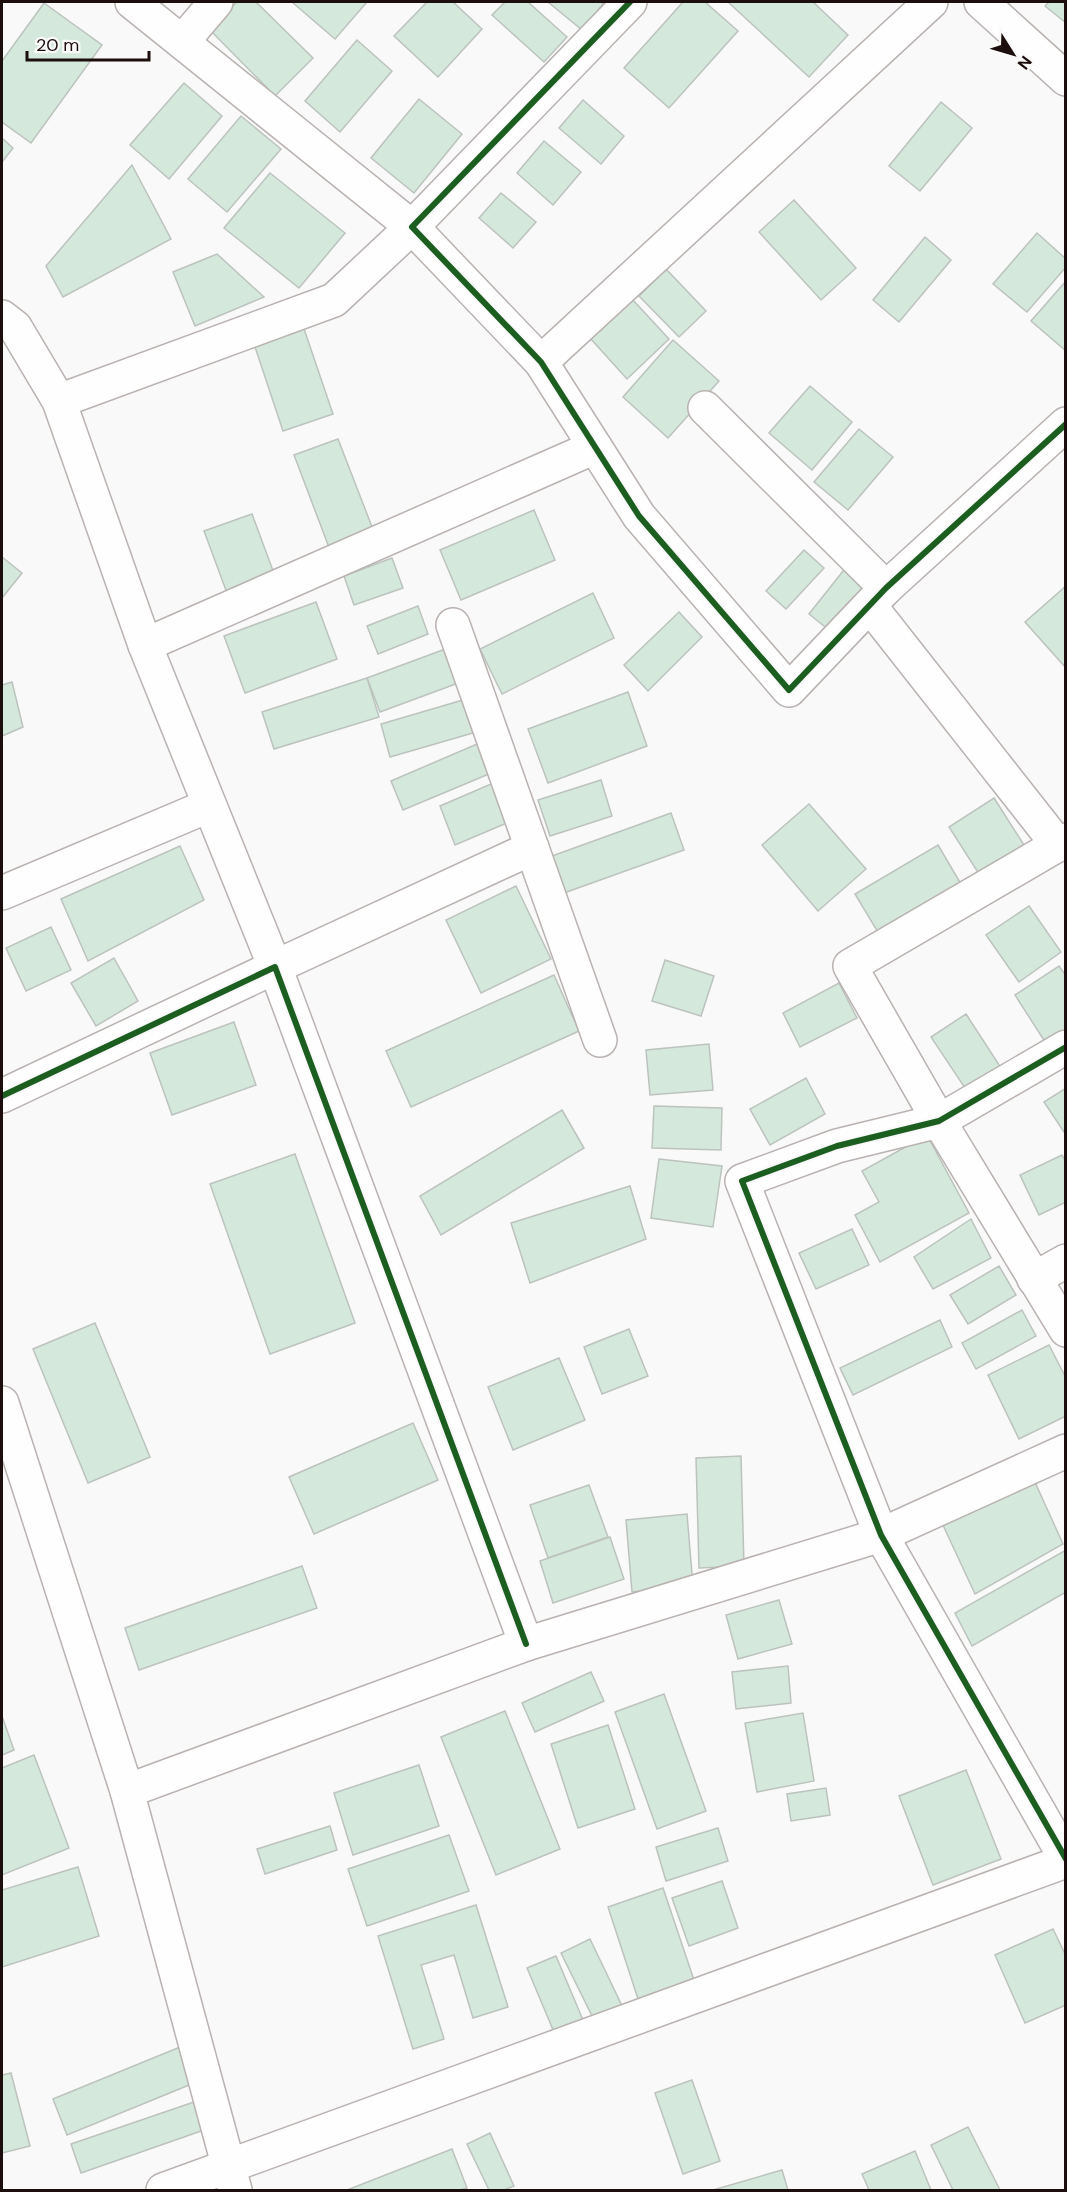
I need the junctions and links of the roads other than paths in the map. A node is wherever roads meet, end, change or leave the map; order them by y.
1 (132, 2) edge
2 (216, 2) edge
3 (630, 2) edge
4 (930, 2) edge
5 (981, 2) edge
6 (182, 42) junction
7 (1065, 79) edge
8 (412, 227) junction
9 (6, 330) edge
10 (541, 362) junction
11 (59, 400) junction
12 (705, 408) dead end
13 (1065, 424) edge
14 (595, 447) junction
15 (878, 597) junction
16 (453, 624) dead end
17 (145, 645) junction
18 (208, 806) junction
19 (1062, 843) edge
20 (532, 848) junction
21 (2, 892) edge
22 (275, 967) junction
23 (600, 1040) dead end
24 (1065, 1047) edge
25 (2, 1096) edge
26 (939, 1121) junction
27 (1065, 1261) edge
28 (1034, 1280) junction
29 (1065, 1330) edge
30 (2, 1403) edge
31 (1065, 1451) edge
32 (880, 1535) junction
33 (526, 1644) junction
34 (127, 1791) junction
35 (1065, 1860) edge
36 (231, 2178) edge
37 (163, 2190) edge

1 - 6 street
2 - 6 street
3 - 8 street
4 - 10 street
5 - 7 street
6 - 8 street
8 - 10 street
8 - 11 street
9 - 11 street
10 - 14 street
11 - 17 street
12 - 15 street
13 - 15 street
14 - 15 street
14 - 17 street
15 - 19 street
16 - 20 street
17 - 18 street
18 - 21 street
18 - 22 street
19 - 26 street
20 - 22 street
20 - 23 street
22 - 25 street
22 - 33 street
24 - 26 street
26 - 28 street
26 - 32 street
27 - 28 street
28 - 29 street
30 - 34 street
31 - 32 street
32 - 33 street
32 - 35 street
33 - 34 street
34 - 36 street
35 - 36 street
36 - 37 street

